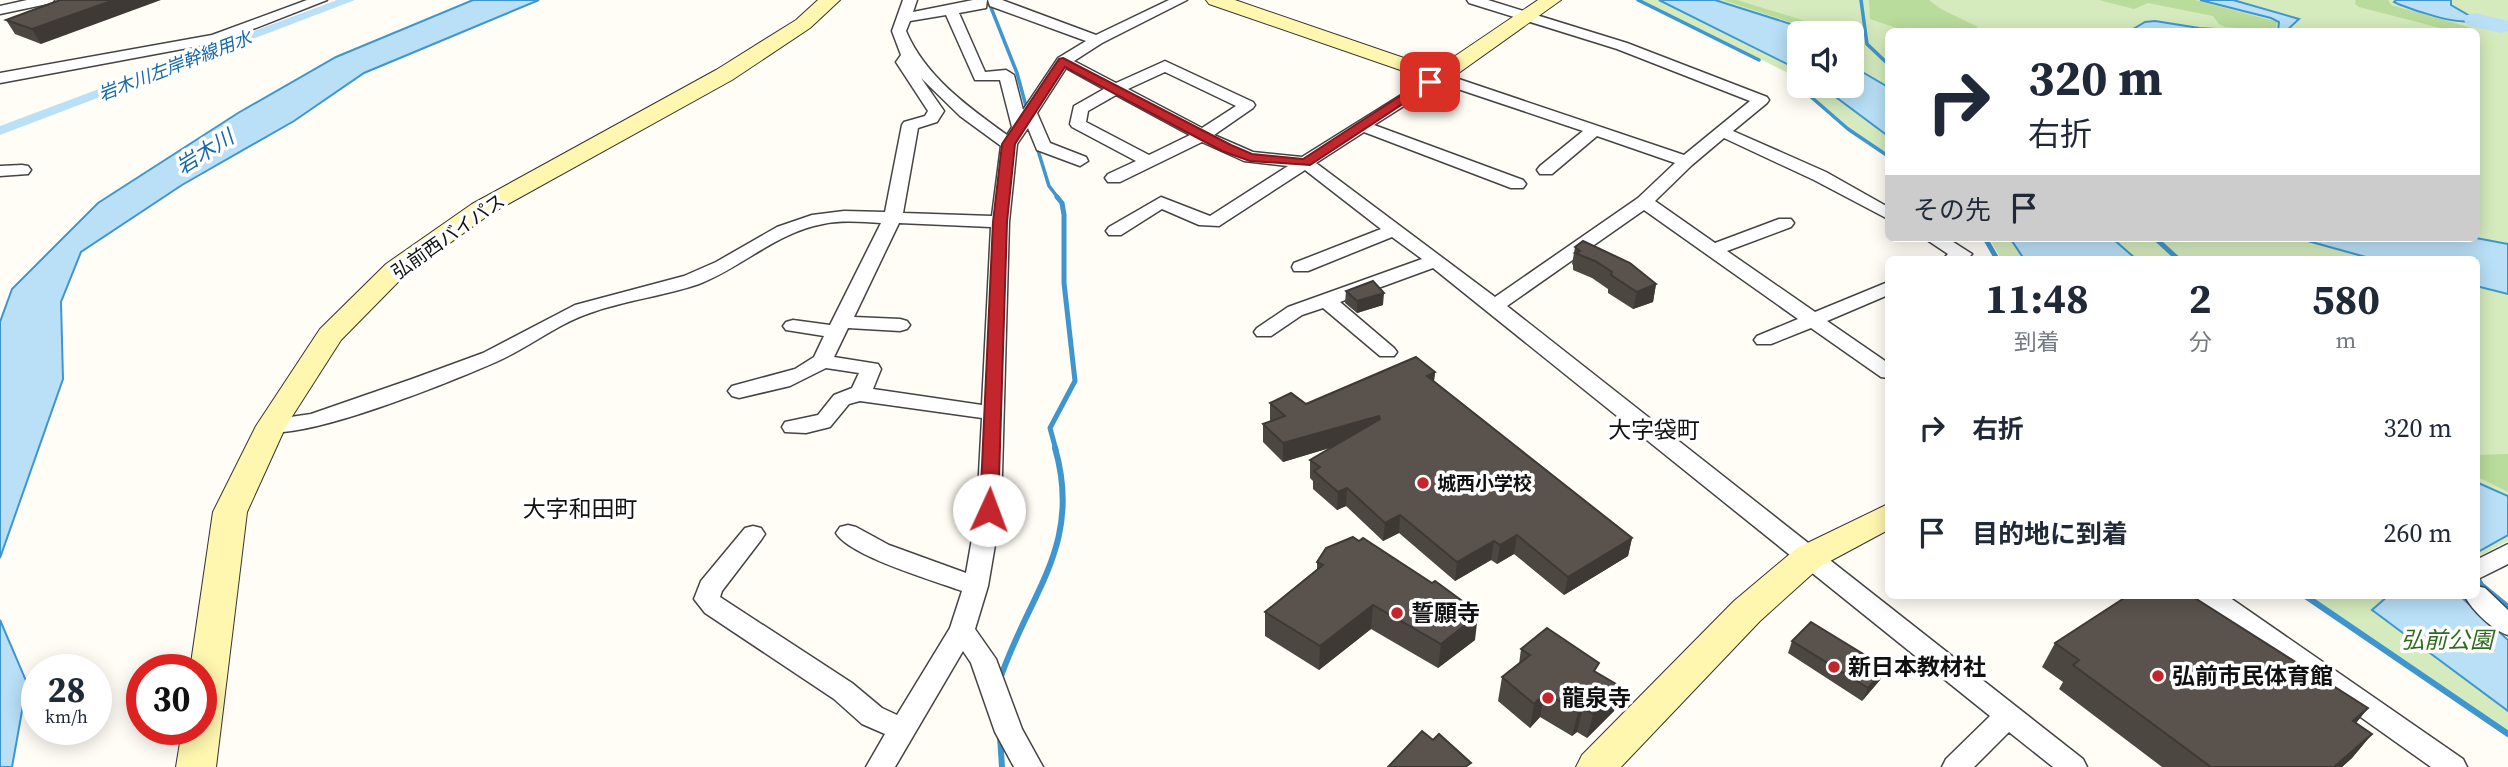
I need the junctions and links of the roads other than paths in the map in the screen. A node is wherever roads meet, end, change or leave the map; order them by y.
1 (47, 0) edge
2 (320, 0) edge
3 (830, 0) edge
4 (910, 0) edge
5 (980, 0) edge
6 (995, 0) edge
7 (1180, 0) edge
8 (1216, 0) edge
9 (1474, 0) edge
10 (1551, 0) edge
11 (0, 10) edge
12 (951, 11) junction
13 (1528, 16) junction
14 (905, 17) junction
15 (1097, 40) junction
16 (909, 55) junction
17 (1063, 61) junction
18 (1438, 77) junction
19 (0, 78) edge
20 (1115, 89) junction
21 (1362, 126) junction
22 (1020, 129) junction
23 (1596, 129) junction
24 (1723, 132) junction
25 (1203, 135) junction
26 (1080, 161) dead end
27 (1149, 161) junction
28 (1686, 161) junction
29 (1306, 163) junction
30 (22, 170) dead end
31 (1546, 170) dead end
32 (0, 171) edge
33 (1114, 178) dead end
34 (1517, 184) dead end
35 (1644, 202) junction
36 (1885, 212) edge
37 (893, 217) junction
38 (1000, 222) junction
39 (1785, 223) dead end
40 (1394, 230) junction
41 (1115, 231) dead end
42 (1940, 242) edge
43 (1712, 250) junction
44 (1959, 256) edge
45 (1435, 261) junction
46 (1301, 267) dead end
47 (1885, 289) edge
48 (1327, 301) junction
49 (1494, 306) junction
50 (1816, 320) junction
51 (900, 325) dead end
52 (793, 326) dead end
53 (839, 327) junction
54 (1264, 332) dead end
55 (1764, 340) dead end
56 (1387, 352) dead end
57 (822, 362) junction
58 (1885, 370) edge
59 (738, 391) dead end
60 (860, 394) junction
61 (993, 413) junction
62 (271, 426) junction
63 (793, 427) dead end
64 (1885, 518) edge
65 (848, 533) dead end
66 (754, 534) dead end
67 (2508, 553) edge
68 (1809, 557) junction
69 (2480, 569) edge
70 (976, 586) junction
71 (2214, 599) edge
72 (2480, 599) edge
73 (2508, 625) edge
74 (962, 631) junction
75 (211, 654) edge
76 (2011, 717) junction
77 (904, 730) junction
78 (199, 745) edge
79 (196, 767) edge
80 (880, 767) edge
81 (1029, 767) edge
82 (1596, 767) edge
83 (1956, 767) edge
84 (2073, 767) edge
85 (2453, 767) edge

1 - 11 street
2 - 19 street
3 - 62 street, 弘前西バイパス
4 - 14 street
5 - 12 street
6 - 15 street
7 - 15 street
8 - 18 street
9 - 13 street
10 - 13 street
12 - 14 street
12 - 22 street
13 - 18 street
13 - 24 street
14 - 16 street
15 - 17 street
16 - 22 street
16 - 37 street
17 - 20 street
17 - 22 street
18 - 21 street
18 - 23 street
20 - 25 street
20 - 25 street
20 - 27 street
21 - 29 street
21 - 34 street
22 - 26 street
22 - 38 street
23 - 28 street
23 - 31 street
24 - 28 street
24 - 36 street
25 - 27 street
25 - 29 street
27 - 33 street
28 - 35 street
29 - 40 street
29 - 41 street
30 - 32 street
35 - 43 street
35 - 49 street
37 - 38 street
37 - 53 street
37 - 62 street
38 - 61 street
39 - 43 street
40 - 45 street
40 - 46 street
42 - 44 street
43 - 50 street
45 - 48 street
45 - 49 street
47 - 50 street
48 - 54 street
48 - 56 street
49 - 68 street
50 - 55 street
50 - 58 street
51 - 53 street
52 - 53 street
53 - 57 street
57 - 59 street
57 - 60 street
60 - 61 street
60 - 63 street
61 - 70 street
62 - 75 street, 弘前西バイパス
64 - 68 street
65 - 70 street
66 - 77 street
67 - 69 street
68 - 76 street
68 - 82 street
70 - 74 street
71 - 85 street
72 - 73 street
74 - 77 street
74 - 81 street
76 - 83 street
76 - 84 street
77 - 80 street
78 - 79 street, 弘前西バイパス

